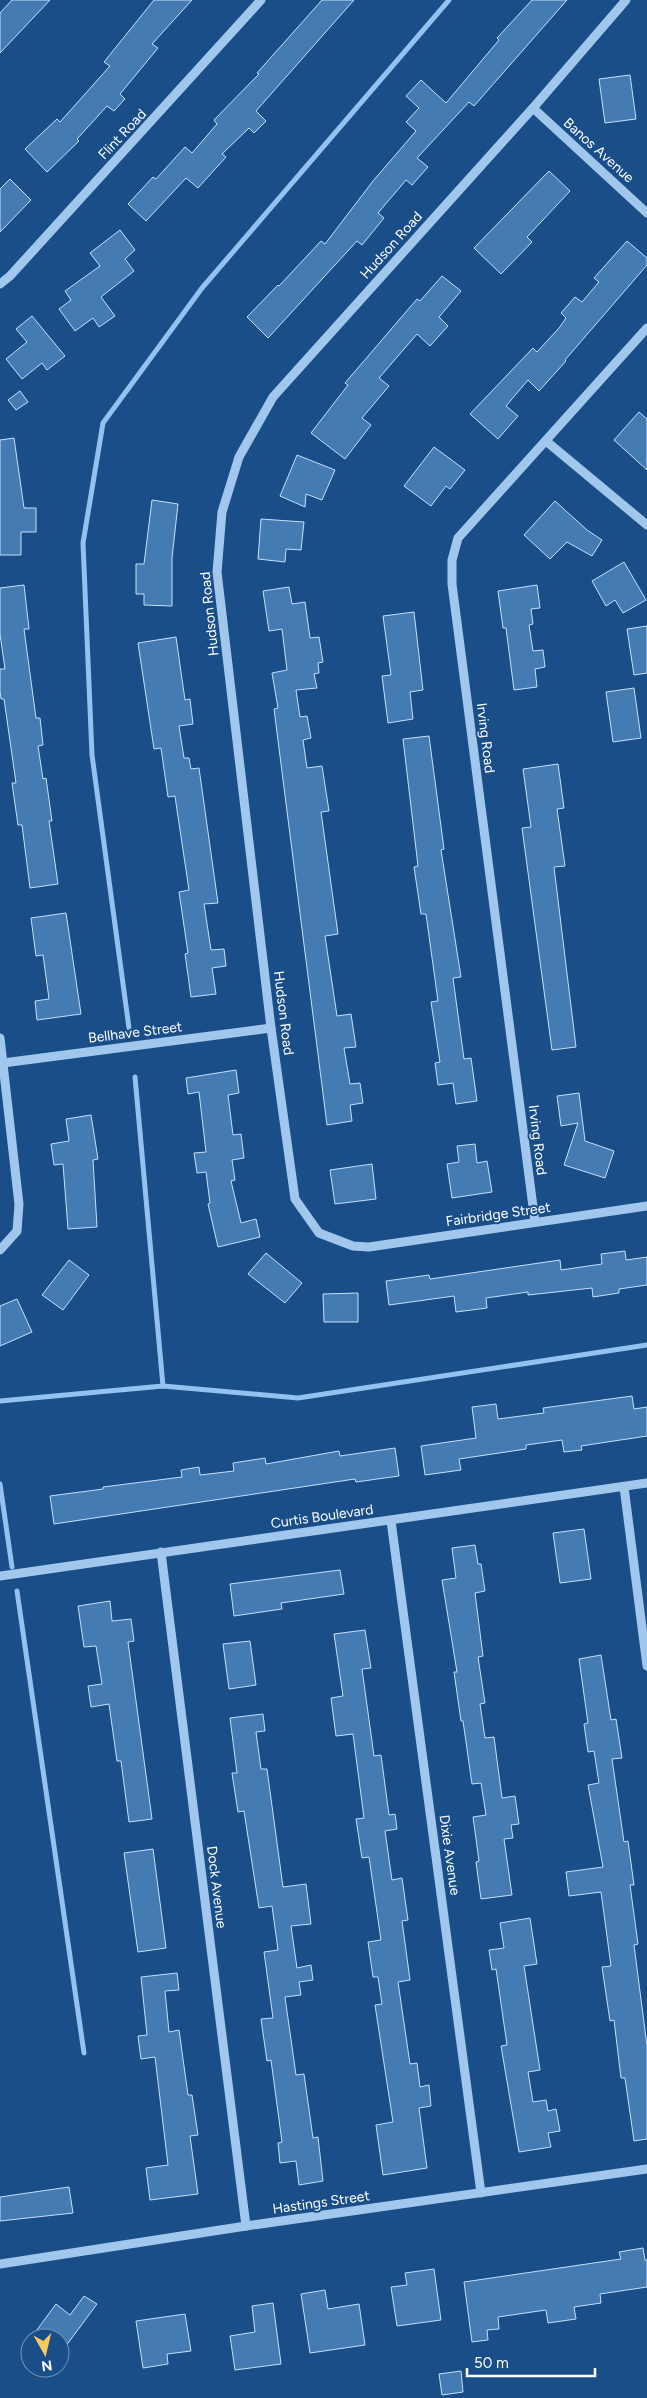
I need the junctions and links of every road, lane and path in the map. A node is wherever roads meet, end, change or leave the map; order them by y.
1 (261, 0) edge
2 (626, 0) edge
3 (533, 108) junction
4 (647, 213) edge
5 (0, 284) edge
6 (647, 328) edge
7 (546, 441) junction
8 (647, 524) edge
9 (271, 1028) junction
10 (0, 1038) edge
11 (3, 1063) junction
12 (647, 1206) edge
13 (535, 1222) junction
14 (353, 1246) joint
15 (0, 1250) edge
16 (647, 1483) edge
17 (624, 1487) junction
18 (391, 1521) junction
19 (161, 1552) junction
20 (0, 1576) edge
21 (647, 1666) edge
22 (647, 2169) edge
23 (481, 2193) junction
24 (246, 2226) junction
25 (0, 2264) edge

1 - 5 street, Flint Road
2 - 3 street, Hudson Road
3 - 4 street, Banos Avenue
3 - 9 street, Hudson Road
6 - 7 street, Irving Road
7 - 8 street
7 - 13 street, Irving Road
9 - 11 street, Bellhave Street
9 - 14 street, Hudson Road
10 - 11 street
11 - 15 street
12 - 13 street, Fairbridge Street
13 - 14 street, Fairbridge Street
16 - 17 street, Curtis Boulevard
17 - 18 street, Curtis Boulevard
17 - 21 street
18 - 19 street, Curtis Boulevard
18 - 23 street, Dixie Avenue
19 - 20 street, Curtis Boulevard
19 - 24 street, Dock Avenue
22 - 23 street, Hastings Street
23 - 24 street, Hastings Street
24 - 25 street, Hastings Street

